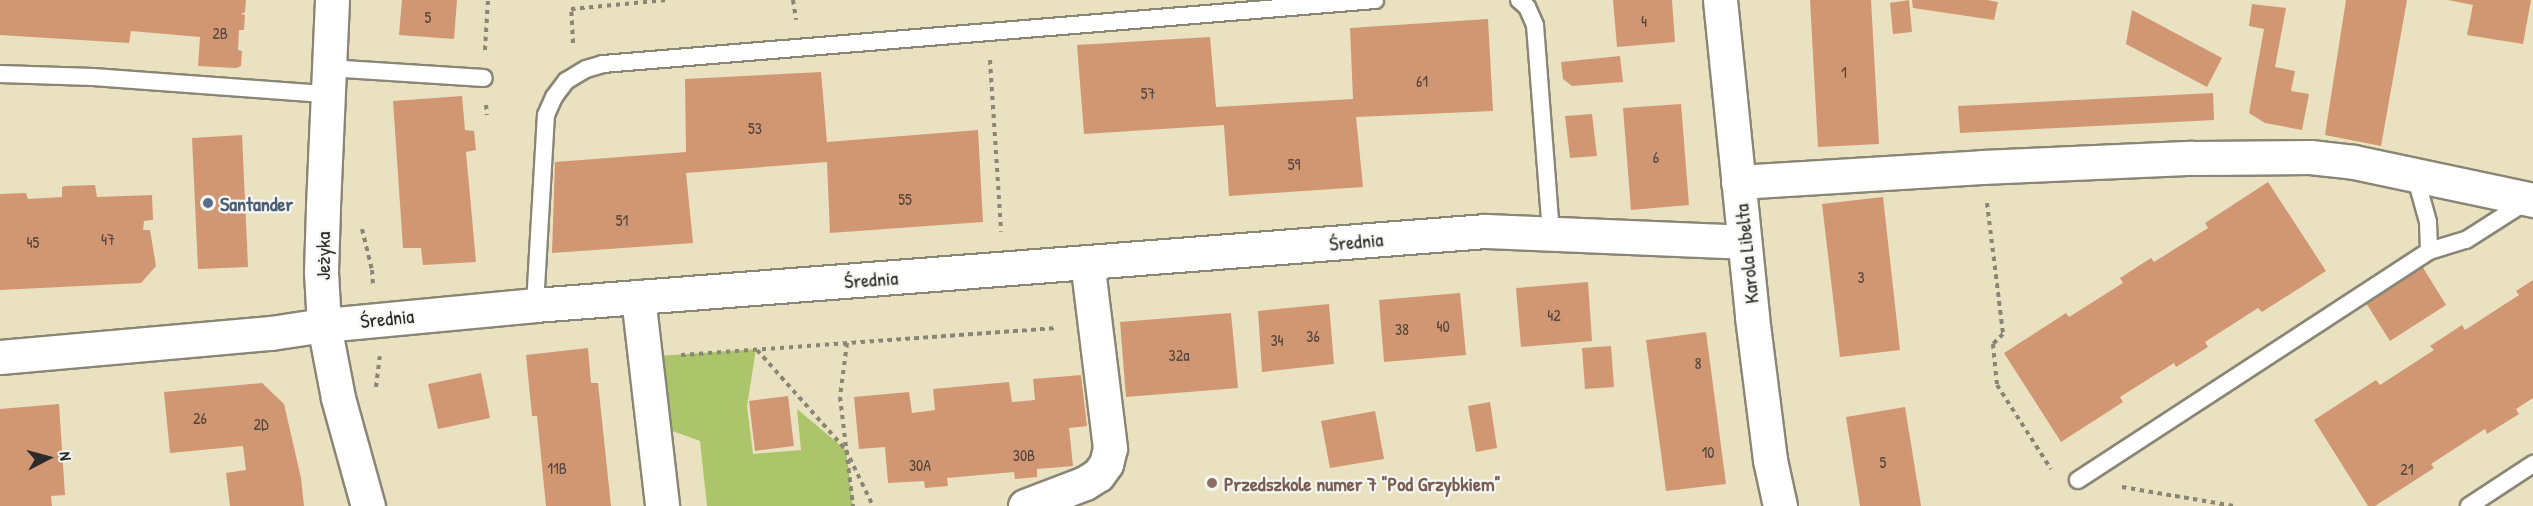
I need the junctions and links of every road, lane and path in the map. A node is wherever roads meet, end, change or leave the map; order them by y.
1 (332, 0) edge
2 (667, 0) edge
3 (1376, 0) edge
4 (1519, 0) edge
5 (1720, 0) edge
6 (988, 32) junction
7 (0, 74) edge
8 (575, 76) junction
9 (484, 78) dead end
10 (328, 81) junction
11 (1982, 167) junction
12 (2415, 175) junction
13 (1738, 182) junction
14 (2531, 199) edge
15 (360, 222) dead end
16 (1551, 232) junction
17 (1744, 242) junction
18 (2429, 251) junction
19 (1086, 262) junction
20 (1004, 269) junction
21 (638, 297) junction
22 (535, 304) junction
23 (374, 319) junction
24 (324, 325) junction
25 (1093, 325) junction
26 (846, 343) junction
27 (756, 349) junction
28 (0, 357) edge
29 (645, 357) junction
30 (374, 393) dead end
31 (846, 450) junction
32 (2533, 464) edge
33 (2078, 480) junction
34 (368, 506) edge
35 (662, 506) edge
36 (854, 506) edge
37 (873, 506) edge
38 (1026, 506) edge
39 (1780, 506) edge
40 (2234, 506) edge
41 (2469, 506) edge

1 - 10 street, Jeżyka
2 - 8 path
3 - 6 lane
4 - 16 lane
5 - 13 street, Karola Libelta
6 - 8 lane
6 - 20 path
7 - 10 lane
8 - 22 lane
9 - 10 lane
10 - 24 street, Jeżyka
11 - 12 street
11 - 13 street
11 - 33 path
12 - 14 street
12 - 18 lane
13 - 17 street, Karola Libelta
14 - 18 lane
15 - 23 path
16 - 17 street, Średnia
16 - 19 street, Średnia
17 - 39 street, Karola Libelta
18 - 33 lane
19 - 20 street, Średnia
19 - 25 street
20 - 21 street, Średnia
21 - 22 street, Średnia
21 - 29 street
22 - 23 street, Średnia
23 - 24 street, Średnia
23 - 30 path
24 - 28 street, Średnia
24 - 34 street, Jeżyka
25 - 26 path
25 - 38 street
26 - 27 path
26 - 31 path
27 - 29 path
27 - 31 path
29 - 35 street
31 - 36 path
31 - 37 path
32 - 41 lane
33 - 40 path

